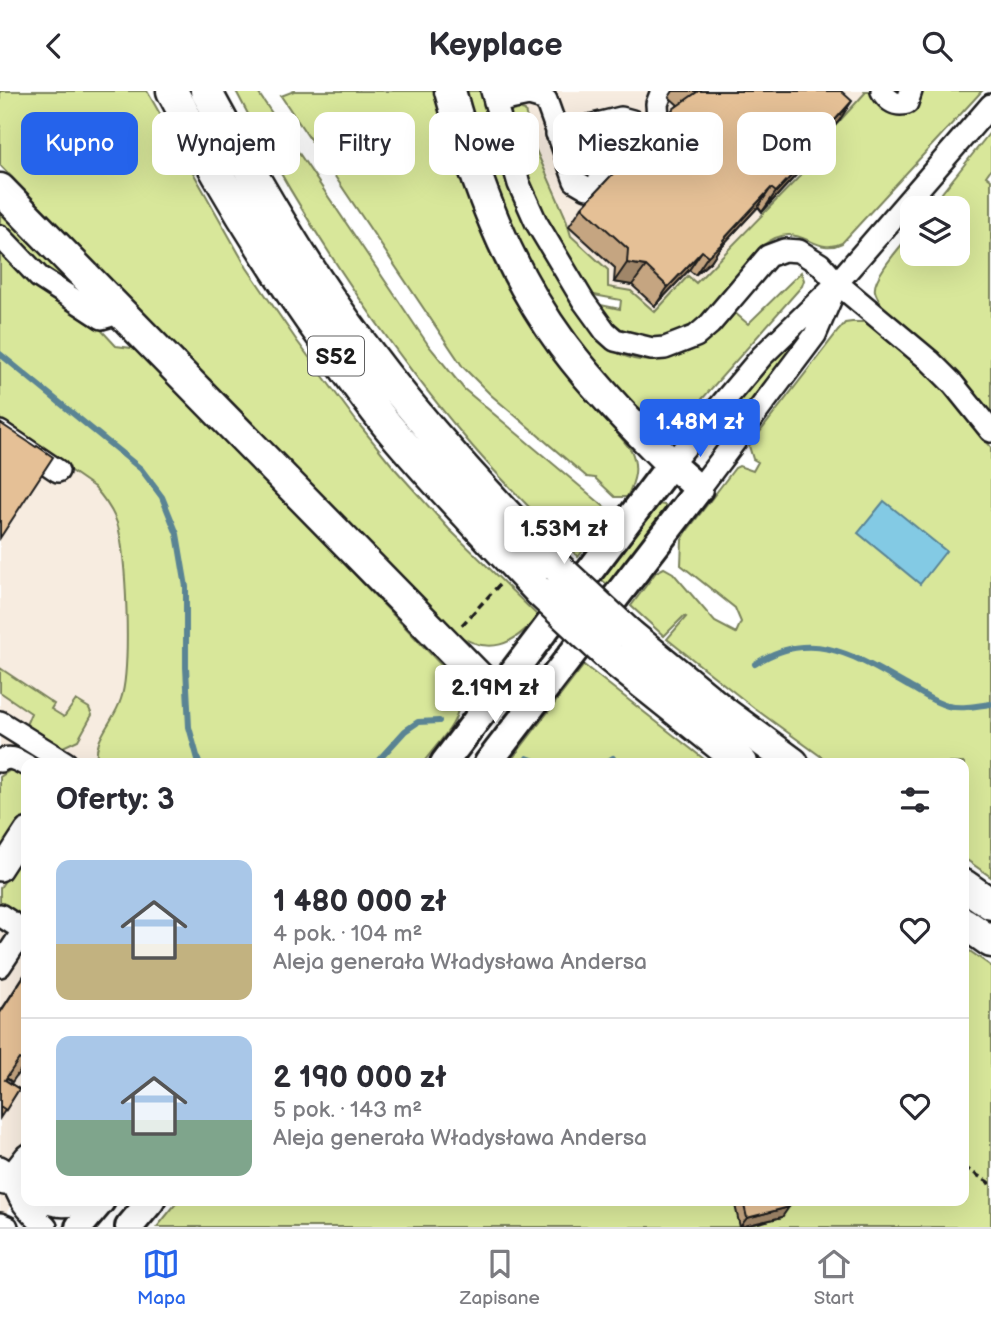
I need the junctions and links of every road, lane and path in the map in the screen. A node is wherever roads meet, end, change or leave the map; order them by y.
1 (172, 91) edge
2 (206, 91) edge
3 (450, 91) edge
4 (662, 91) edge
5 (882, 91) edge
6 (911, 91) edge
7 (548, 95) edge
8 (493, 97) edge
9 (991, 105) edge
10 (658, 112) edge
11 (553, 115) edge
12 (573, 175) edge
13 (605, 175) edge
14 (0, 189) edge
15 (0, 236) edge
16 (837, 283) junction
17 (109, 316) dead end
18 (0, 432) edge
19 (991, 432) edge
20 (671, 464) junction
21 (58, 471) dead end
22 (699, 489) junction
23 (501, 583) dead end
24 (471, 615) dead end
25 (496, 695) junction
26 (523, 717) junction
27 (0, 722) edge
28 (58, 758) edge
29 (448, 758) edge
30 (492, 758) edge
31 (736, 758) edge
32 (786, 758) edge
33 (0, 761) edge
34 (21, 762) edge
35 (21, 838) edge
36 (0, 870) edge
37 (969, 889) edge
38 (991, 904) edge
39 (0, 915) edge
40 (969, 927) edge
41 (21, 928) edge
42 (21, 937) edge
43 (991, 942) edge
44 (0, 966) edge
45 (21, 1161) edge
46 (969, 1170) edge
47 (4, 1177) edge
48 (991, 1187) edge
49 (21, 1203) edge
50 (24, 1206) edge
51 (97, 1206) edge
52 (147, 1206) edge
53 (0, 1224) edge
54 (7, 1227) edge
55 (46, 1227) edge
56 (79, 1227) edge
57 (130, 1227) edge

1 - 31 highway, S52, bridge
2 - 32 highway, S52, bridge
3 - 20 highway
4 - 10 street
5 - 6 street
7 - 8 street
7 - 11 street
8 - 16 street
9 - 16 street
12 - 13 street
14 - 25 highway
15 - 17 street
16 - 19 street
16 - 20 street
16 - 22 street
18 - 21 street
20 - 22 main road
20 - 25 main road
22 - 26 main road
23 - 24 path
25 - 26 main road
25 - 29 main road
26 - 30 main road
27 - 28 street
33 - 34 street
35 - 36 street
37 - 38 highway
39 - 41 street
40 - 43 highway
42 - 44 street
45 - 47 street
46 - 48 path
47 - 49 street
50 - 55 street
51 - 56 main road
52 - 57 main road
53 - 54 street

